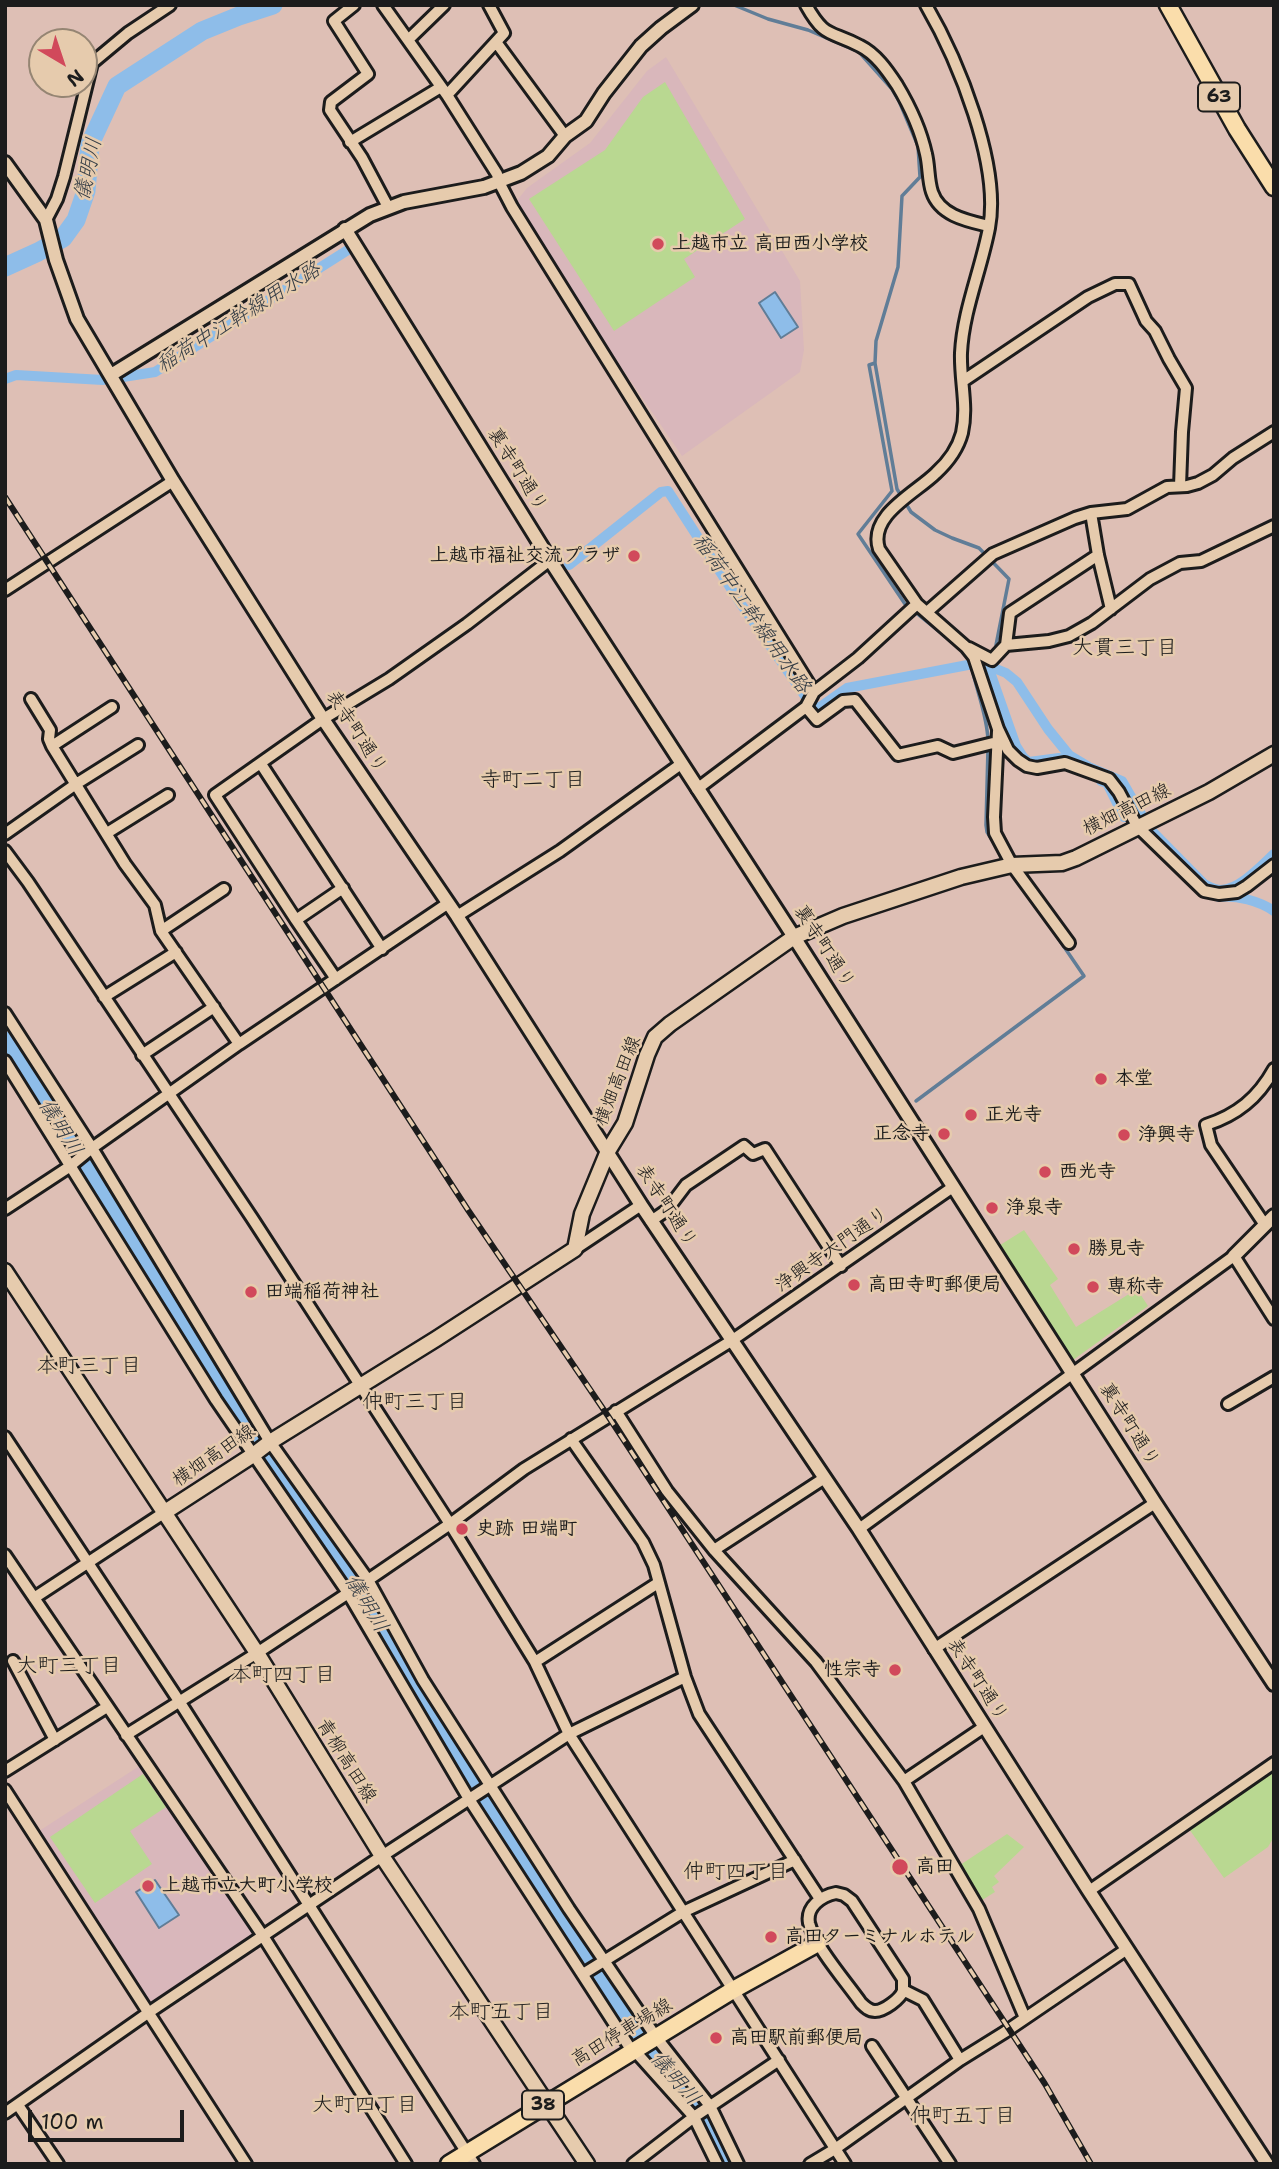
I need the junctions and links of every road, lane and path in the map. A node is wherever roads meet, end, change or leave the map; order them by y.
1 (170, 5) edge
2 (354, 5) edge
3 (383, 5) edge
4 (444, 5) edge
5 (489, 5) edge
6 (692, 5) edge
7 (806, 5) edge
8 (926, 5) edge
9 (1168, 5) edge
10 (408, 40) junction
11 (496, 42) junction
12 (444, 91) junction
13 (565, 136) junction
14 (350, 142) junction
15 (5, 163) edge
16 (499, 182) junction
17 (1274, 187) edge
18 (388, 207) junction
19 (46, 220) junction
20 (989, 226) junction
21 (345, 229) junction
22 (111, 375) junction
23 (963, 381) junction
24 (1274, 432) edge
25 (173, 481) junction
26 (1180, 486) junction
27 (1091, 513) junction
28 (1274, 526) edge
29 (1098, 555) junction
30 (550, 560) junction
31 (5, 590) edge
32 (917, 604) junction
33 (1111, 609) junction
34 (927, 612) junction
35 (962, 643) junction
36 (1006, 645) junction
37 (992, 660) junction
38 (981, 678) junction
39 (814, 692) junction
40 (31, 699) dead end
41 (112, 707) dead end
42 (806, 707) junction
43 (323, 719) junction
44 (998, 729) junction
45 (997, 742) junction
46 (138, 745) dead end
47 (52, 746) junction
48 (1274, 754) edge
49 (261, 764) junction
50 (681, 764) junction
51 (76, 784) junction
52 (697, 789) junction
53 (168, 795) dead end
54 (1137, 826) junction
55 (107, 833) junction
56 (5, 834) edge
57 (5, 850) edge
58 (1012, 865) junction
59 (1274, 865) edge
60 (343, 888) junction
61 (224, 889) dead end
62 (447, 904) junction
63 (457, 916) junction
64 (296, 920) junction
65 (161, 931) junction
66 (794, 937) junction
67 (1069, 943) dead end
68 (382, 949) junction
69 (176, 951) junction
70 (336, 979) junction
71 (104, 998) junction
72 (214, 1007) junction
73 (5, 1013) edge
74 (239, 1044) junction
75 (142, 1055) junction
76 (5, 1061) edge
77 (1274, 1069) edge
78 (170, 1094) junction
79 (92, 1148) junction
80 (608, 1151) junction
81 (69, 1167) junction
82 (953, 1186) junction
83 (641, 1205) junction
84 (5, 1209) edge
85 (1269, 1220) edge
86 (652, 1221) junction
87 (575, 1248) junction
88 (1234, 1256) junction
89 (841, 1266) junction
90 (7, 1277) edge
91 (1273, 1317) edge
92 (731, 1341) junction
93 (1074, 1374) junction
94 (1274, 1377) edge
95 (361, 1386) junction
96 (1228, 1404) dead end
97 (616, 1411) junction
98 (5, 1437) edge
99 (571, 1439) junction
100 (269, 1442) junction
101 (253, 1455) junction
102 (823, 1479) junction
103 (1155, 1503) junction
104 (165, 1512) junction
105 (450, 1524) junction
106 (859, 1529) junction
107 (715, 1550) junction
108 (5, 1555) edge
109 (87, 1563) junction
110 (366, 1582) junction
111 (658, 1583) junction
112 (348, 1593) junction
113 (34, 1598) junction
114 (934, 1650) junction
115 (257, 1653) junction
116 (13, 1661) dead end
117 (535, 1662) junction
118 (685, 1677) junction
119 (1274, 1684) edge
120 (179, 1701) junction
121 (107, 1707) junction
122 (984, 1727) junction
123 (569, 1734) junction
124 (126, 1735) junction
125 (55, 1740) junction
126 (1274, 1763) edge
127 (5, 1771) edge
128 (904, 1780) junction
129 (487, 1787) junction
130 (5, 1790) edge
131 (470, 1799) junction
132 (382, 1856) junction
133 (795, 1860) junction
134 (1089, 1891) junction
135 (820, 1899) junction
136 (309, 1906) junction
137 (683, 1912) junction
138 (262, 1936) junction
139 (818, 1943) junction
140 (1127, 1949) junction
141 (603, 1961) junction
142 (586, 1973) junction
143 (733, 1990) junction
144 (903, 1990) junction
145 (148, 2013) junction
146 (1025, 2018) junction
147 (642, 2046) junction
148 (872, 2046) dead end
149 (779, 2060) junction
150 (960, 2060) junction
151 (906, 2098) junction
152 (547, 2103) junction
153 (18, 2105) junction
154 (710, 2106) junction
155 (5, 2113) edge
156 (694, 2117) junction
157 (835, 2149) junction
158 (470, 2158) edge
159 (58, 2164) edge
160 (246, 2164) edge
161 (405, 2164) edge
162 (449, 2164) edge
163 (587, 2164) edge
164 (633, 2164) edge
165 (717, 2164) edge
166 (738, 2164) edge
167 (810, 2164) edge
168 (845, 2164) edge
169 (950, 2164) edge
170 (1267, 2164) edge

1 - 19 street
2 - 14 street
3 - 10 street
4 - 10 street
5 - 11 street
6 - 13 street
7 - 20 street
8 - 20 street
9 - 17 main road, 63
10 - 12 street
11 - 12 street
11 - 13 street
12 - 14 street
12 - 16 street
13 - 16 street
14 - 18 street
15 - 19 street
16 - 18 street
16 - 39 street
18 - 21 street
19 - 22 street, 表寺町通り
20 - 23 street
21 - 22 street
21 - 30 street, 裏寺町通り
22 - 25 street, 表寺町通り
23 - 26 street
23 - 32 street
24 - 26 street
25 - 31 street
25 - 43 street, 表寺町通り
26 - 27 street
27 - 29 street
27 - 34 street
28 - 33 street
29 - 33 street
29 - 36 street
30 - 43 street
30 - 50 street, 裏寺町通り
32 - 34 street
32 - 39 street
33 - 36 street
34 - 35 street
35 - 37 street
35 - 38 street
36 - 37 street
37 - 38 street
38 - 44 street
39 - 42 street
40 - 47 street
41 - 47 street
42 - 45 street
42 - 52 street
43 - 49 street
43 - 62 street, 表寺町通り
44 - 45 street
44 - 54 street
45 - 58 street
46 - 51 street
47 - 51 street
48 - 54 main road, 横畑高田線
49 - 60 street
49 - 64 street
50 - 52 street, 裏寺町通り
50 - 63 street
51 - 55 street
51 - 56 street
52 - 66 street, 裏寺町通り
53 - 55 street
54 - 58 main road, 横畑高田線
54 - 59 street
55 - 65 street
57 - 71 street
58 - 66 main road, 横畑高田線
58 - 67 street
60 - 64 street
60 - 68 street
61 - 65 street
62 - 63 street, 表寺町通り
62 - 68 street
63 - 80 street, 表寺町通り
64 - 70 street
65 - 69 street
66 - 80 main road, 横畑高田線
66 - 82 street, 裏寺町通り
68 - 70 street
69 - 71 street
69 - 72 street
70 - 74 street
71 - 75 street
72 - 74 street
72 - 75 street
73 - 79 street
74 - 78 street
75 - 78 street
76 - 81 street
77 - 85 street
78 - 79 street
78 - 95 street
79 - 81 street
79 - 100 street
80 - 83 street, 表寺町通り
80 - 87 main road, 横畑高田線
81 - 84 street
81 - 101 street
82 - 89 street, 浄興寺大門通り
82 - 93 street, 裏寺町通り
83 - 86 street, 表寺町通り
83 - 87 street
85 - 88 street
86 - 89 street
86 - 92 street, 表寺町通り
87 - 95 main road, 横畑高田線
88 - 91 street
88 - 93 street
89 - 92 street, 浄興寺大門通り
90 - 104 main road, 青柳高田線
92 - 97 street, 浄興寺大門通り
92 - 102 street, 表寺町通り
93 - 103 street, 裏寺町通り
93 - 106 street
94 - 96 street
95 - 100 main road, 横畑高田線
95 - 105 street
97 - 99 street, 浄興寺大門通り
97 - 107 street
98 - 109 street
99 - 105 street, 浄興寺大門通り
99 - 111 street
100 - 101 main road, 横畑高田線
100 - 110 street
101 - 104 main road, 横畑高田線
101 - 112 street
102 - 106 street, 表寺町通り
102 - 107 street
103 - 114 street
103 - 119 street, 裏寺町通り
104 - 109 street
104 - 115 main road, 青柳高田線
105 - 110 street, 浄興寺大門通り
105 - 117 street
106 - 114 street, 表寺町通り
107 - 128 street
108 - 113 street
109 - 113 street
109 - 120 street
110 - 112 street, 浄興寺大門通り
110 - 129 street
111 - 117 street
111 - 118 street
112 - 115 street, 浄興寺大門通り
112 - 131 street
113 - 121 street
114 - 122 street, 表寺町通り
115 - 120 street, 浄興寺大門通り
115 - 132 main road, 青柳高田線
116 - 125 street
117 - 123 street
118 - 123 street
118 - 133 street
120 - 124 street, 浄興寺大門通り
120 - 136 street
121 - 124 street
121 - 125 street
122 - 128 street
122 - 134 street, 表寺町通り
123 - 129 street
123 - 137 street
124 - 138 street
125 - 127 street
126 - 134 street
128 - 146 street
129 - 131 street
129 - 141 street
130 - 145 street
131 - 132 street
131 - 142 street
132 - 136 street
132 - 152 main road, 青柳高田線
133 - 135 street
133 - 137 street
134 - 140 street, 表寺町通り
135 - 139 street
135 - 144 street
136 - 138 street
136 - 158 street
137 - 141 street
137 - 143 street
138 - 145 street
138 - 161 street
139 - 143 main road, 高田停車場線 / 38
139 - 144 street
140 - 146 street
140 - 170 street, 表寺町通り
141 - 142 street
141 - 147 street
142 - 147 street
143 - 147 main road, 高田停車場線 / 38
143 - 149 street
144 - 150 street
145 - 153 street
145 - 160 street
146 - 150 street
147 - 152 main road, 高田停車場線 / 38
147 - 154 street
147 - 156 street
148 - 151 street
149 - 154 street
149 - 157 street
150 - 151 street
151 - 157 street
151 - 169 street
152 - 158 main road, 高田停車場線 / 38
152 - 163 main road, 青柳高田線
153 - 155 street
153 - 159 street
154 - 156 street
154 - 166 street
156 - 164 street
156 - 165 street
157 - 167 street
157 - 168 street
158 - 162 main road, 高田停車場線 / 38

